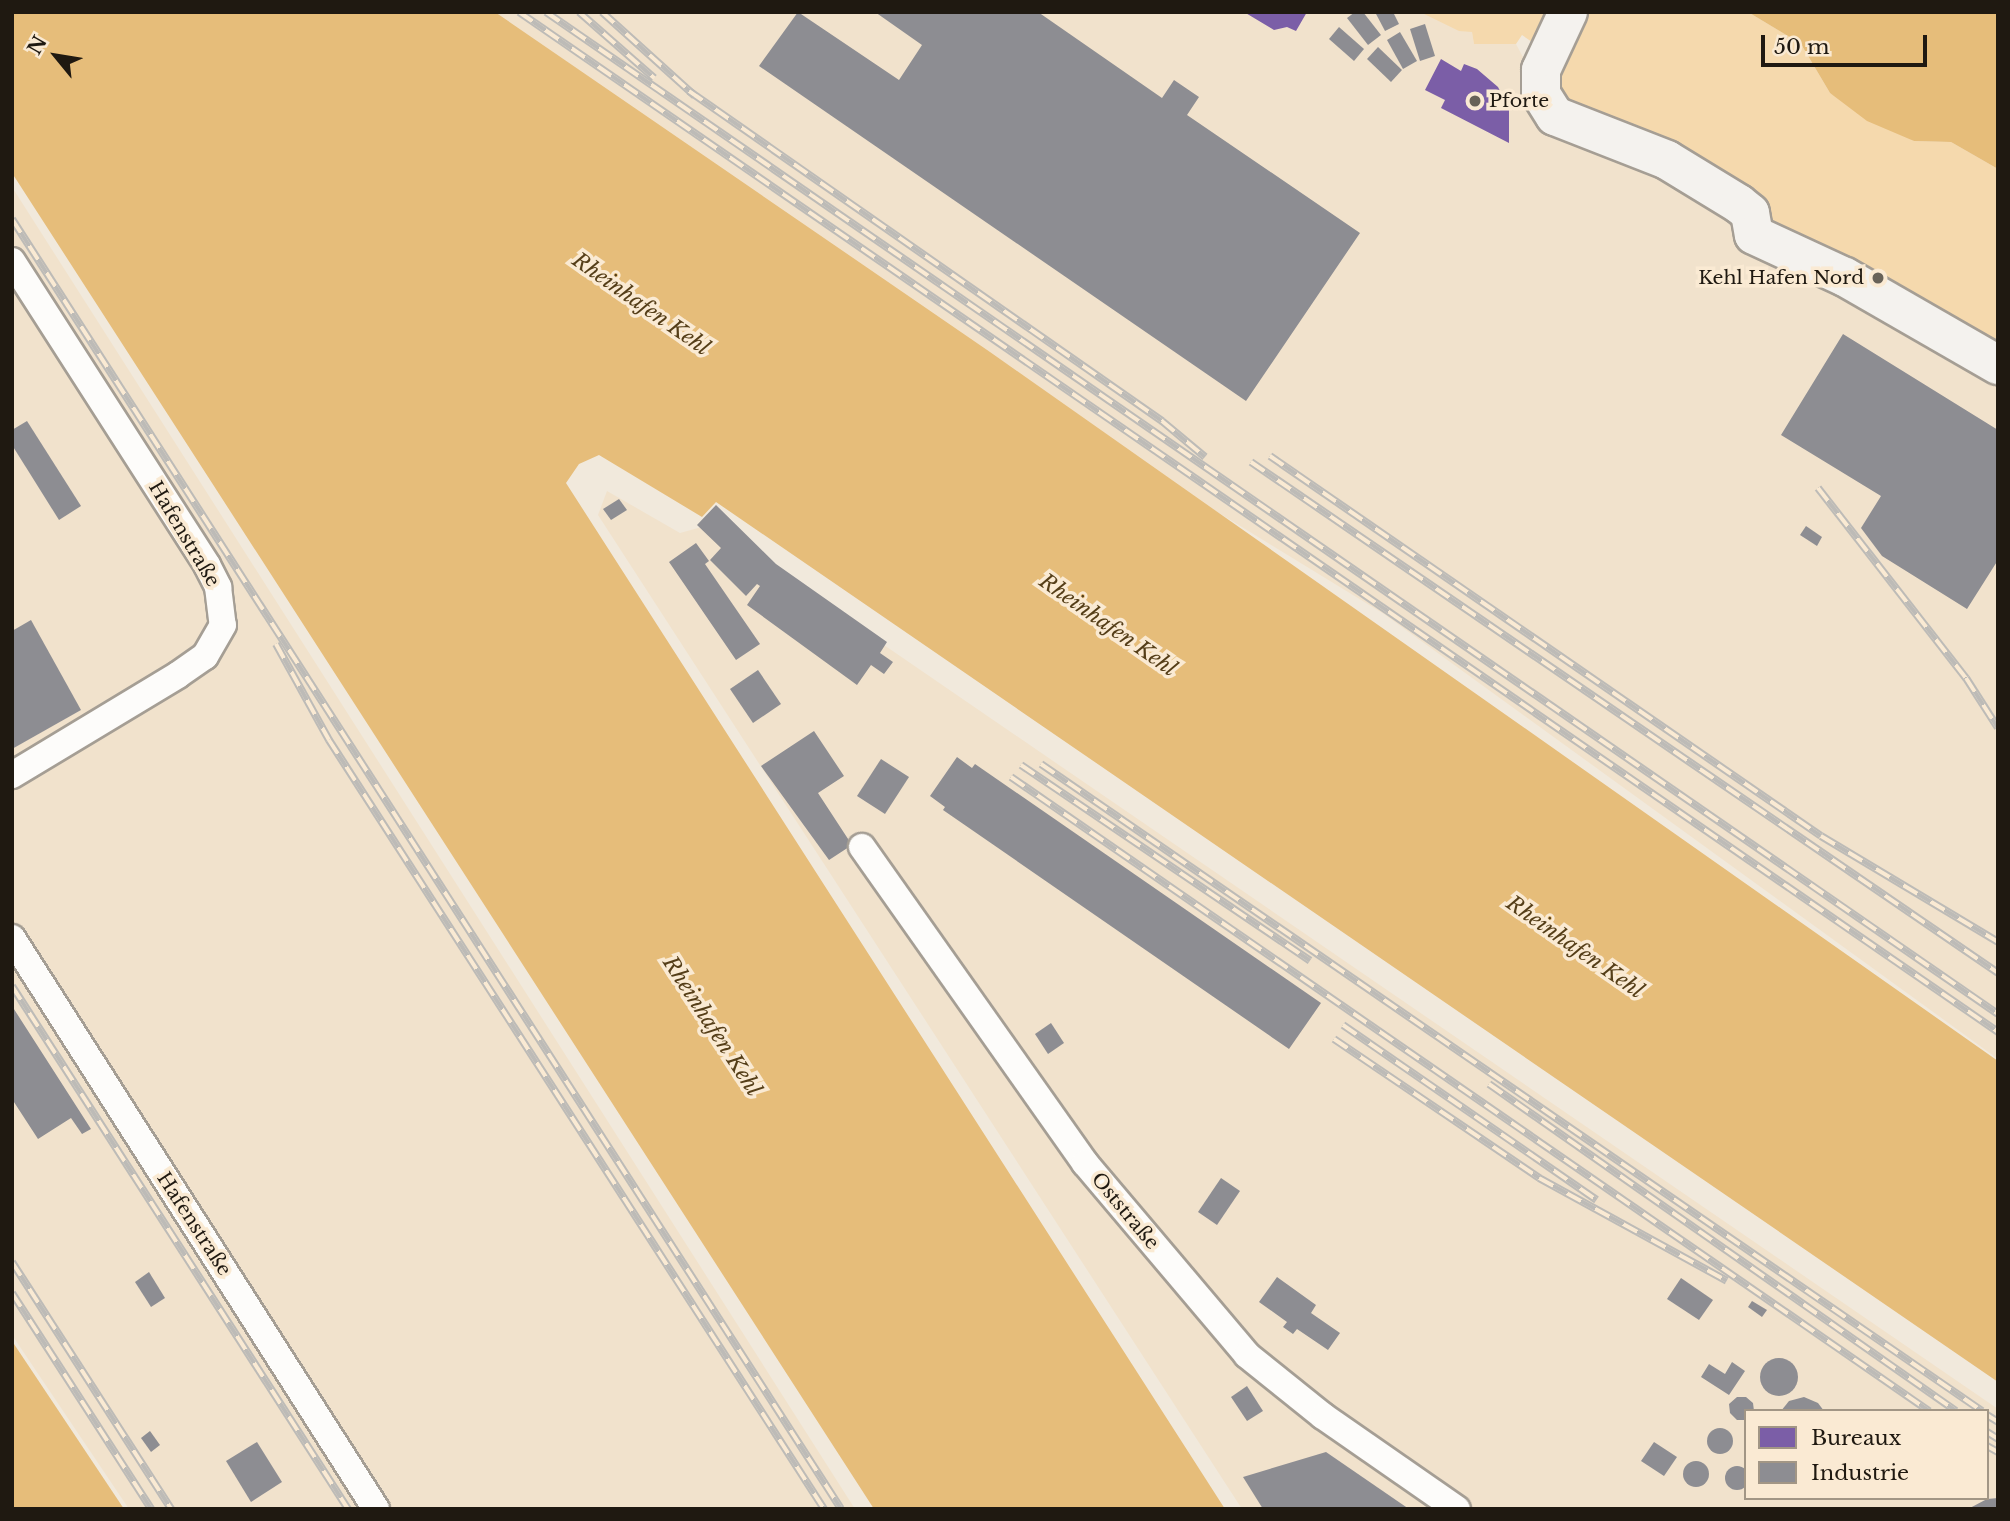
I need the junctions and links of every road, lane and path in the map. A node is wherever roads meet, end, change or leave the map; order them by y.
1 (1569, 12) edge
2 (12, 261) edge
3 (1998, 365) edge
4 (12, 775) edge
5 (862, 847) dead end
6 (12, 938) edge
7 (376, 1509) edge
8 (1457, 1509) edge

1 - 3 street
2 - 4 street, Hafenstraße
5 - 8 street, Oststraße
6 - 7 street, Hafenstraße

